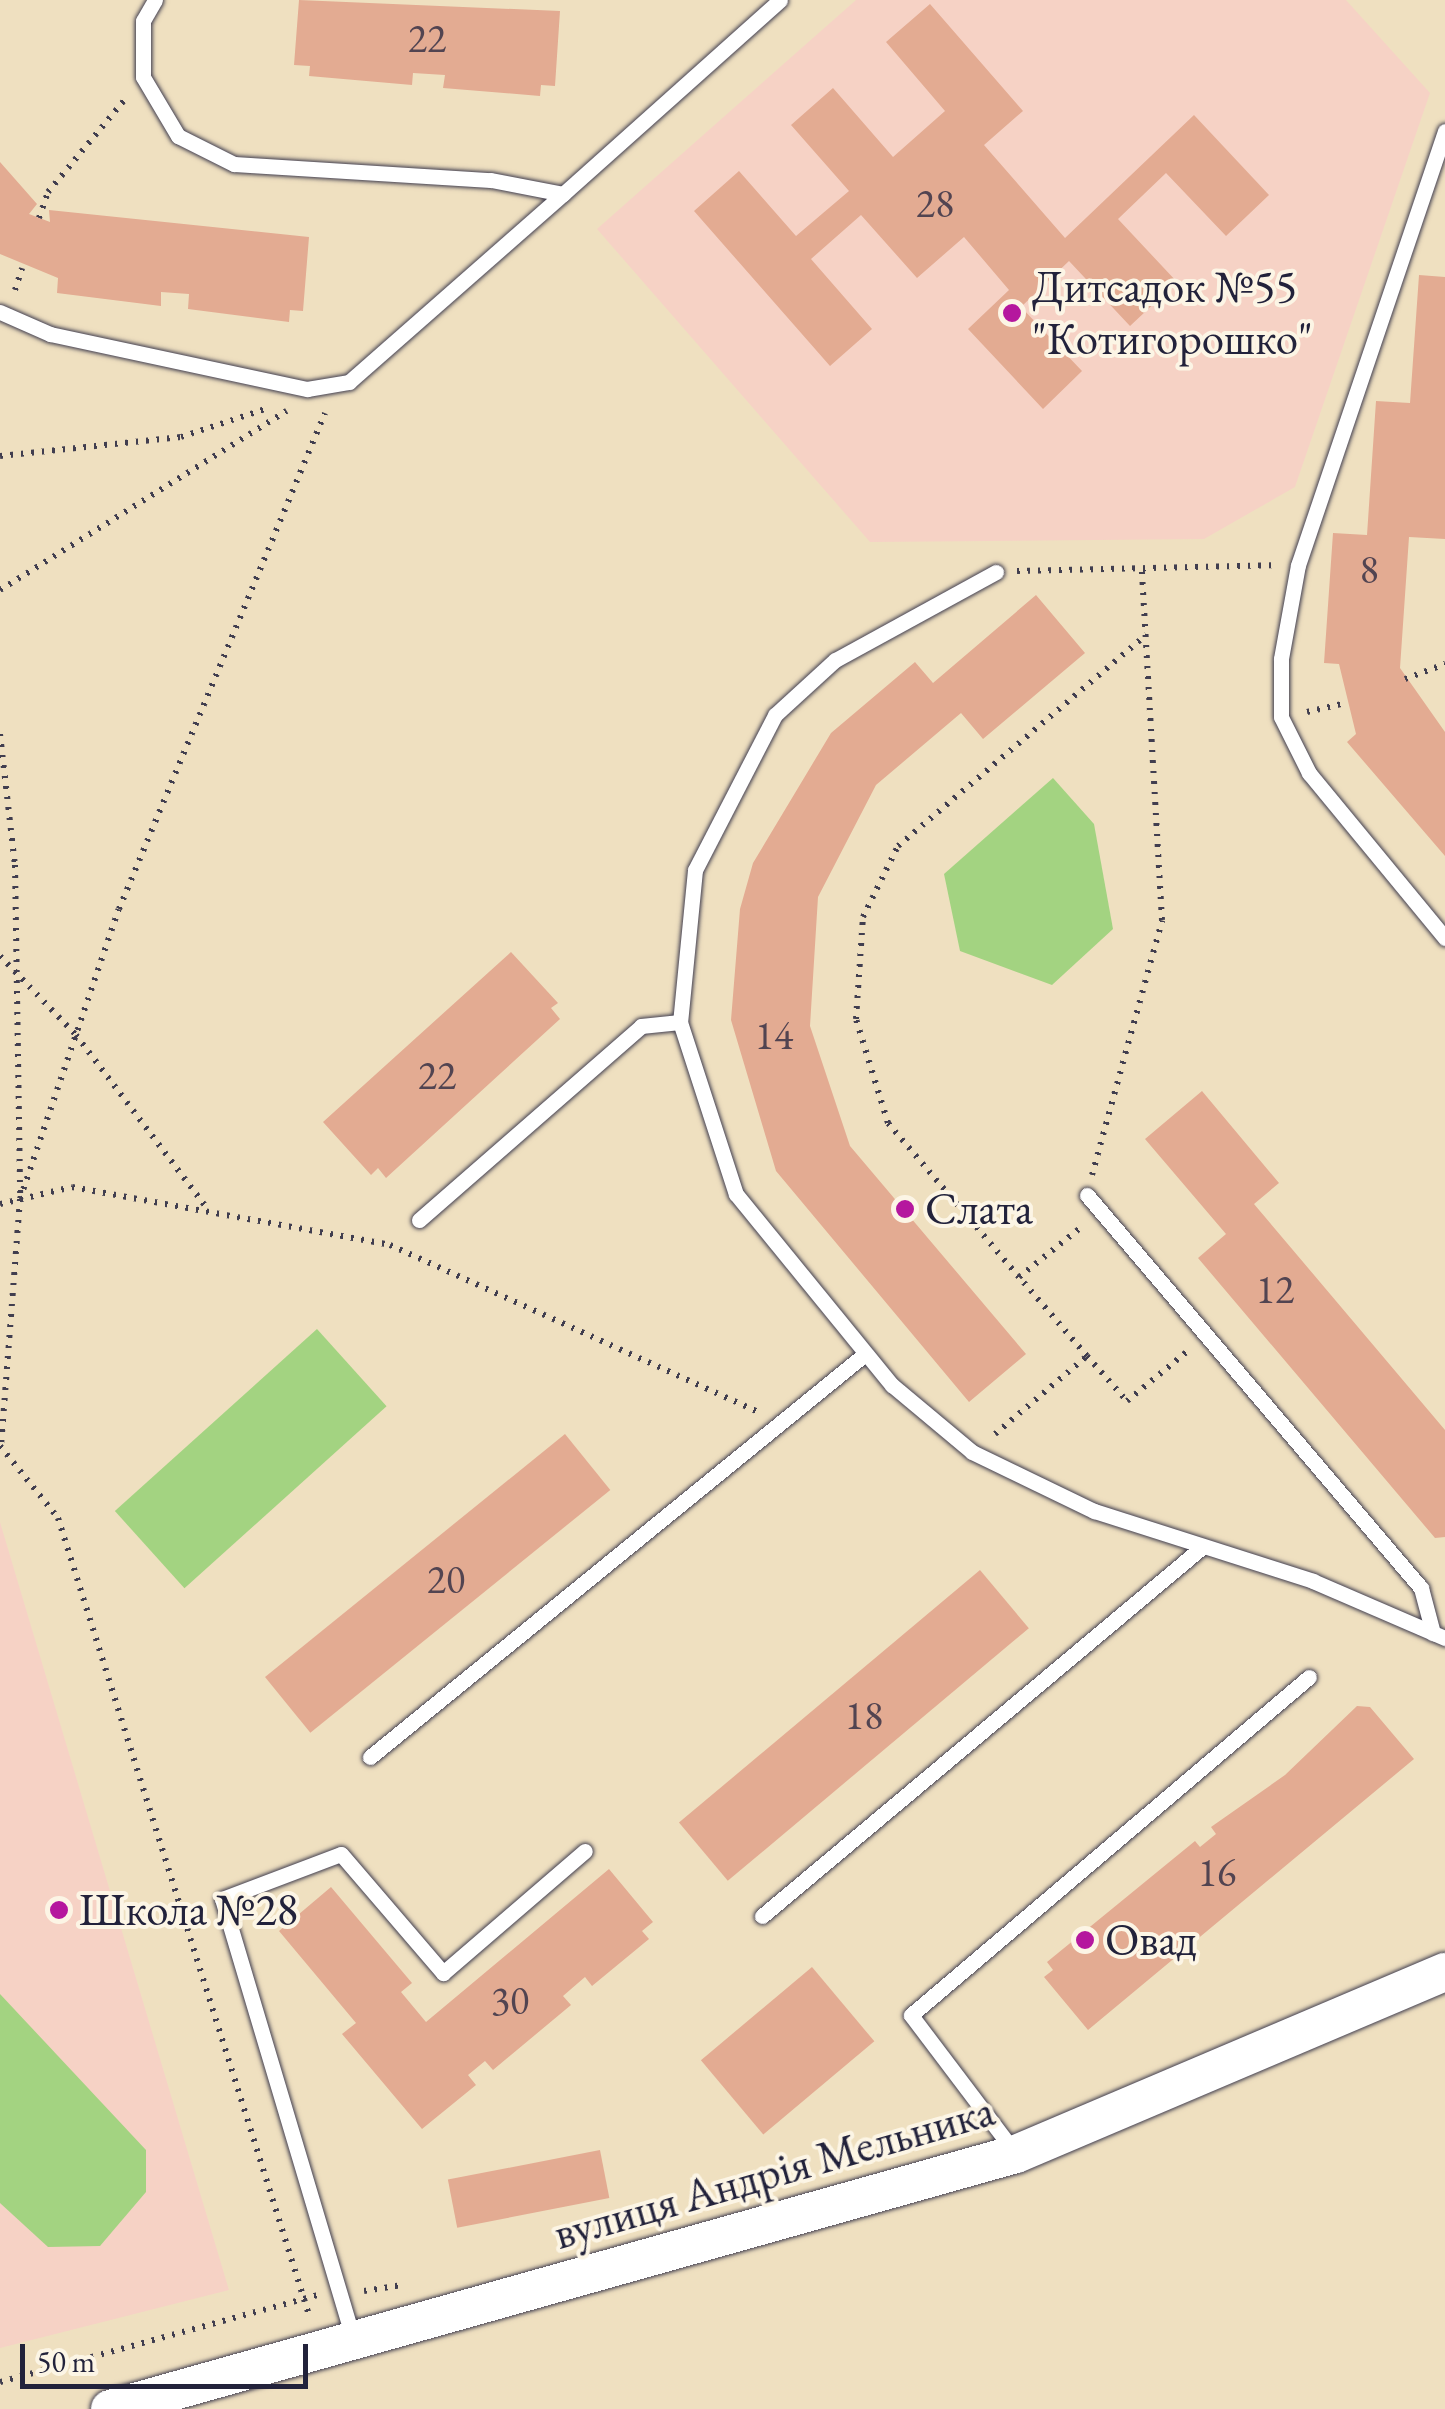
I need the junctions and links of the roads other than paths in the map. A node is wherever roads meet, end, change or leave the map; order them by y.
1 (156, 0) edge
2 (780, 0) edge
3 (1445, 130) edge
4 (562, 194) junction
5 (0, 312) edge
6 (996, 572) road end
7 (1445, 938) edge
8 (680, 1022) junction
9 (1087, 1195) road end
10 (418, 1220) dead end
11 (864, 1354) junction
12 (1201, 1548) junction
13 (1439, 1636) edge
14 (1309, 1677) dead end
15 (370, 1757) dead end
16 (585, 1851) dead end
17 (762, 1916) dead end
18 (1445, 1972) edge
19 (1016, 2154) junction
20 (336, 2348) junction
21 (110, 2409) edge

1 - 4 lane
2 - 4 lane
3 - 7 lane
4 - 5 lane
6 - 8 lane
8 - 10 lane
8 - 11 lane
9 - 13 lane
11 - 12 lane
11 - 15 lane
12 - 13 lane
12 - 17 lane
14 - 19 lane
16 - 20 lane
18 - 19 street, вулиця Андрія Мельника
19 - 20 street, вулиця Андрія Мельника
20 - 21 street, вулиця Андрія Мельника

